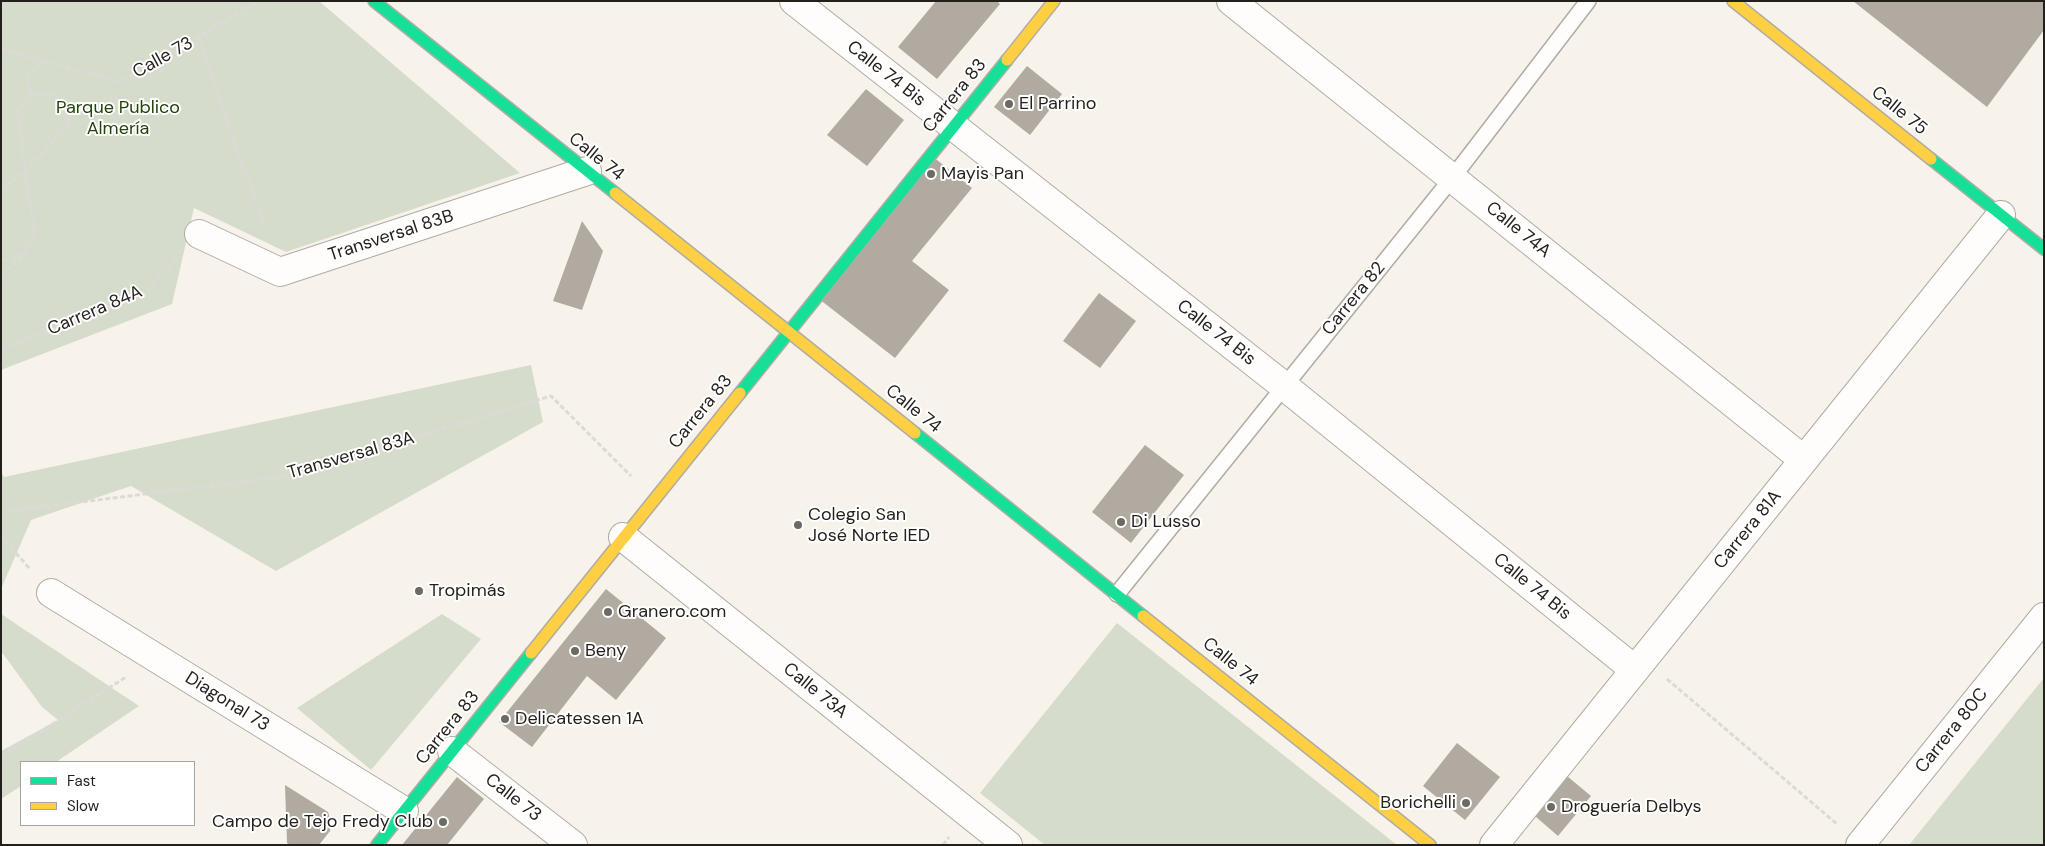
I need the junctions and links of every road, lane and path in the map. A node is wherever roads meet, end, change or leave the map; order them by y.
1 (260, 1) edge
2 (374, 1) edge
3 (794, 1) edge
4 (1054, 1) edge
5 (1231, 1) edge
6 (1588, 1) edge
7 (1733, 1) edge
8 (199, 38) junction
9 (1, 49) edge
10 (44, 60) junction
11 (31, 94) junction
12 (953, 127) junction
13 (587, 171) junction
14 (25, 172) junction
15 (1453, 177) junction
16 (1, 190) edge
17 (2001, 215) junction
18 (199, 234) joint
19 (2044, 249) edge
20 (25, 254) junction
21 (1, 261) edge
22 (280, 272) junction
23 (1, 275) edge
24 (788, 332) junction
25 (1, 349) edge
26 (1284, 386) junction
27 (1804, 460) junction
28 (654, 499) junction
29 (1, 512) edge
30 (1, 536) edge
31 (623, 537) junction
32 (50, 593) joint
33 (1117, 594) junction
34 (2039, 631) edge
35 (156, 658) junction
36 (1639, 664) junction
37 (452, 751) junction
38 (1, 756) edge
39 (404, 811) junction
40 (1861, 844) edge
41 (376, 845) edge
42 (573, 845) edge
43 (1008, 845) edge
44 (1430, 845) edge
45 (1494, 845) edge

1 - 8 path, Calle 73
2 - 13 street, Calle 74
3 - 12 street, Calle 74 Bis
4 - 12 street, Carrera 83
5 - 15 street, Calle 74A
6 - 15 lane, Carrera 82
7 - 17 street, Calle 75
8 - 10 path, Calle 73
8 - 22 path
9 - 10 path, Calle 73
10 - 11 path
11 - 14 path
11 - 14 path
12 - 24 street, Carrera 83
12 - 26 street, Calle 74 Bis
13 - 22 street, Transversal 83B
13 - 24 street, Calle 74
14 - 16 path
14 - 20 path
15 - 26 lane, Carrera 82
15 - 27 street, Calle 74A
17 - 19 street, Calle 75
17 - 27 street, Carrera 81A
18 - 22 street
18 - 25 path, Carrera 84A
20 - 21 path
20 - 23 path
24 - 28 street, Carrera 83
24 - 33 street, Calle 74
26 - 33 lane, Carrera 82
26 - 36 street, Calle 74 Bis
27 - 36 street, Carrera 81A
28 - 29 path, Transversal 83A
28 - 31 street, Carrera 83
30 - 32 path
31 - 37 street, Carrera 83
31 - 43 street, Calle 73A
32 - 35 street, Diagonal 73
33 - 44 street, Calle 74
34 - 40 street, Carrera 80C
35 - 38 path
35 - 39 street, Diagonal 73
36 - 40 path
36 - 45 street, Carrera 81A
37 - 39 street, Carrera 83
37 - 42 street, Calle 73
39 - 41 street, Carrera 83

